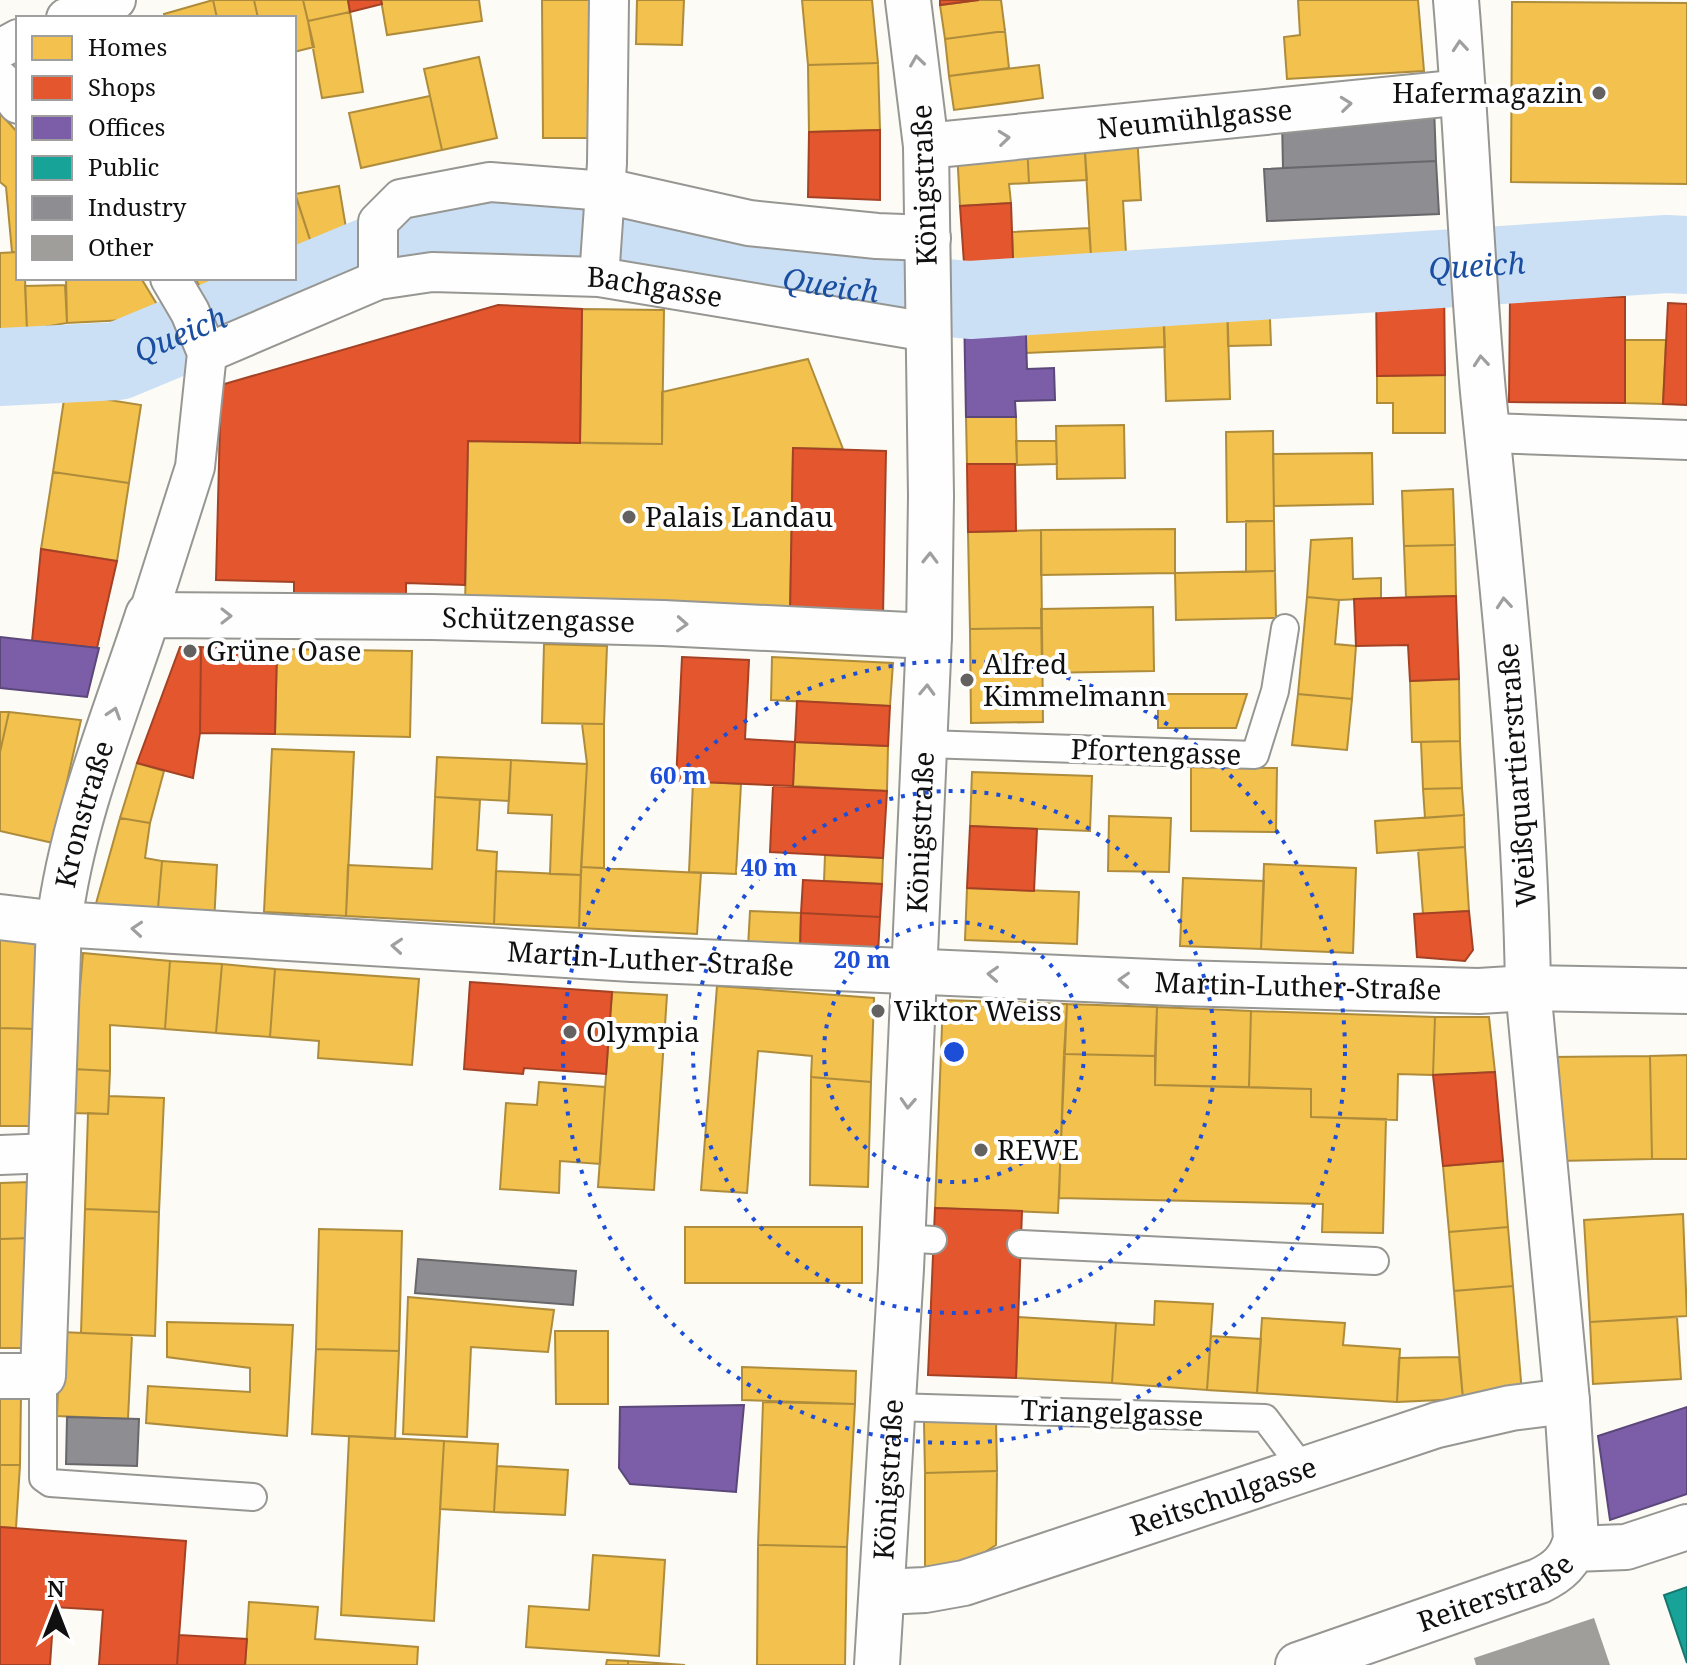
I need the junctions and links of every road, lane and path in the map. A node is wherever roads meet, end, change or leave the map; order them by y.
1 (116, 0) edge
2 (609, 0) edge
3 (908, 0) edge
4 (1456, 0) edge
5 (72, 16) edge
6 (0, 80) edge
7 (1464, 92) junction
8 (16, 101) edge
9 (926, 146) junction
10 (603, 229) junction
11 (928, 248) junction
12 (378, 273) junction
13 (171, 280) edge
14 (928, 332) junction
15 (200, 335) junction
16 (1488, 433) junction
17 (1687, 440) edge
18 (148, 615) junction
19 (1285, 628) dead end
20 (929, 636) junction
21 (925, 744) junction
22 (0, 917) edge
23 (59, 924) junction
24 (913, 971) junction
25 (1528, 988) junction
26 (1687, 991) edge
27 (52, 1153) junction
28 (0, 1155) edge
29 (1021, 1244) dead end
30 (1375, 1261) dead end
31 (0, 1376) edge
32 (43, 1376) junction
33 (1567, 1401) junction
34 (893, 1407) junction
35 (1304, 1470) junction
36 (253, 1497) dead end
37 (1687, 1527) edge
38 (1573, 1549) junction
39 (882, 1592) junction
40 (877, 1665) edge
41 (1298, 1665) edge

1 - 5 street
2 - 10 street
9 -> 3 street, Königstraße
7 -> 4 street, Weißquartierstraße
6 - 8 street
9 -> 7 street, Neumühlgasse
16 -> 7 street, Weißquartierstraße
9 - 11 street, Königstraße
10 - 11 street
10 - 12 street
11 - 14 street, Königstraße
12 - 14 street, Bachgasse
12 - 15 street, Bachgasse
13 - 15 street
20 -> 14 street, Königstraße
15 - 18 street, Kronstraße
16 - 17 street
25 -> 16 street, Weißquartierstraße
18 -> 20 street, Schützengasse
23 -> 18 street, Kronstraße
19 - 21 lane, Pfortengasse
21 -> 20 street, Königstraße
21 - 24 street, Königstraße
22 - 23 street, Martin-Luther-Straße
24 -> 23 street, Martin-Luther-Straße
23 - 27 street, Kronstraße
25 -> 24 street, Martin-Luther-Straße
24 -> 34 street, Königstraße
25 - 26 street, Martin-Luther-Straße
25 - 33 street, Weißquartierstraße
27 - 28 street
27 - 32 street, Kronstraße
29 - 30 lane
31 - 32 street
32 - 36 lane
33 - 35 street, Reitschulgasse
33 - 38 street, Weißquartierstraße
34 - 35 lane, Triangelgasse
34 - 39 street, Königstraße
35 - 39 street, Reitschulgasse
37 - 38 street, Reiterstraße
38 - 41 street, Reiterstraße
39 - 40 street, Königstraße

